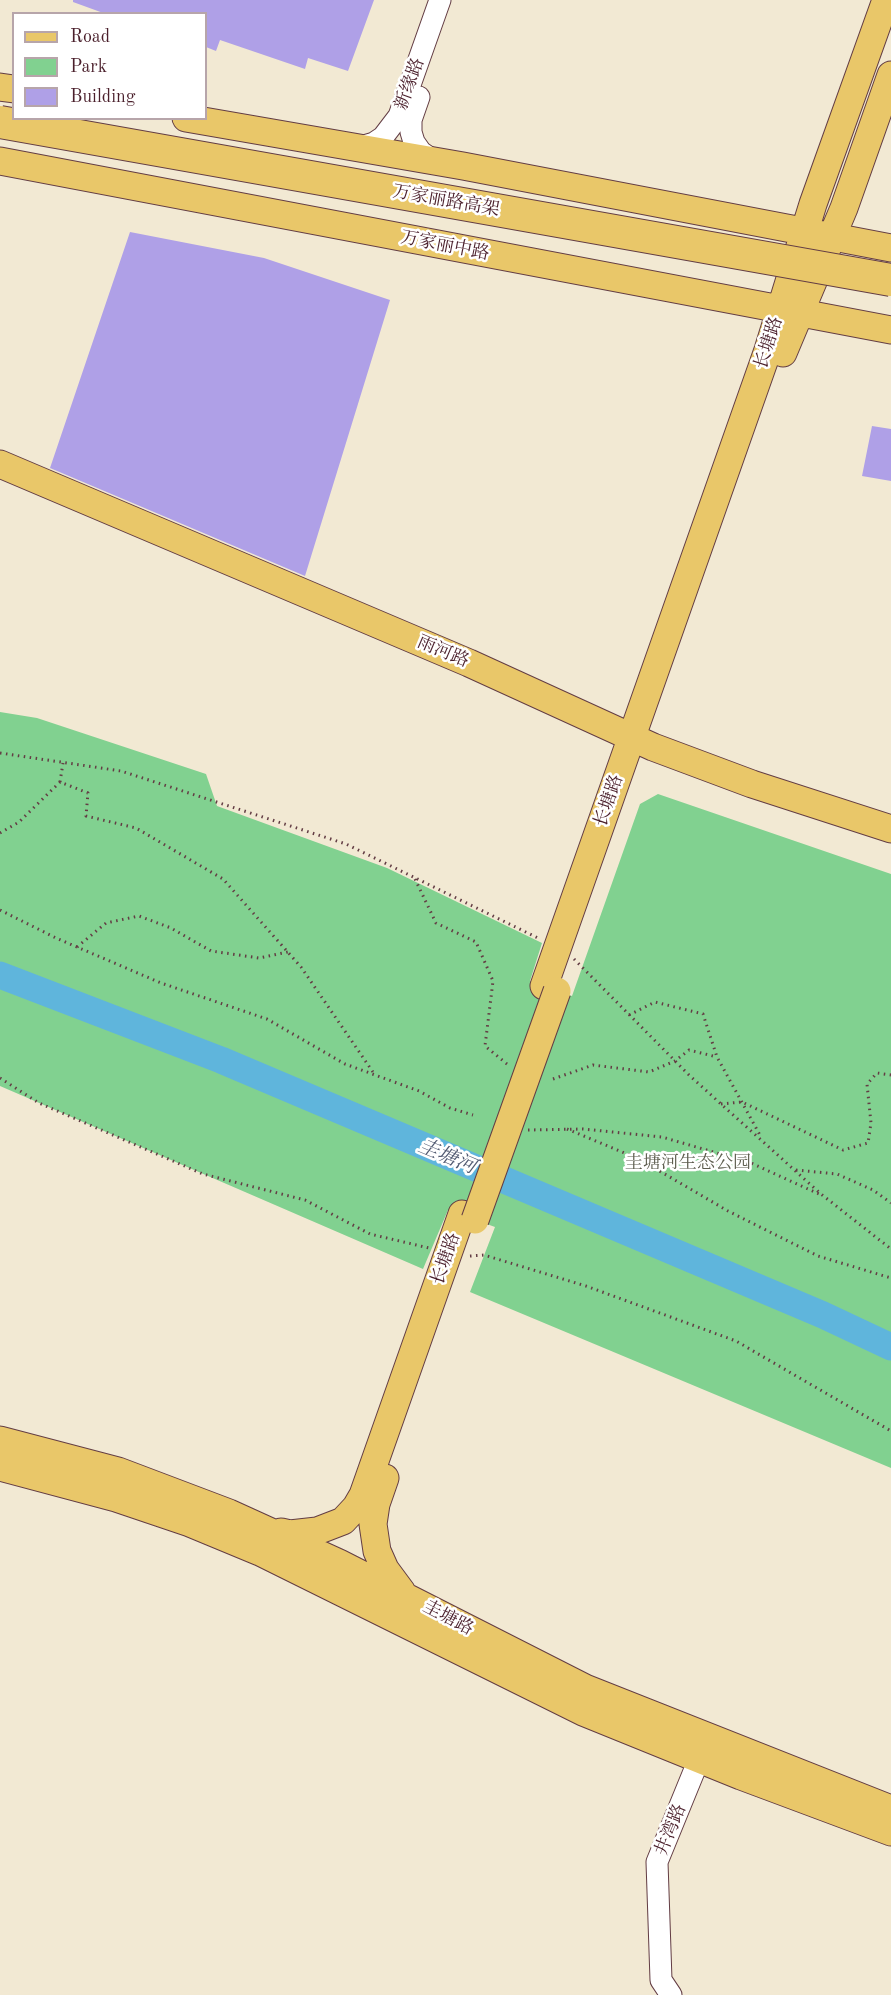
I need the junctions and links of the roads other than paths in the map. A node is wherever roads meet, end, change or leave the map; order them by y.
1 (440, 0) edge
2 (454, 0) edge
3 (886, 0) edge
4 (891, 75) edge
5 (197, 120) edge
6 (0, 122) edge
7 (0, 143) edge
8 (357, 148) junction
9 (0, 161) edge
10 (434, 161) junction
11 (804, 231) junction
12 (832, 236) junction
13 (891, 248) edge
14 (891, 280) edge
15 (891, 301) edge
16 (790, 311) junction
17 (891, 330) edge
18 (0, 464) edge
19 (0, 482) edge
20 (636, 747) junction
21 (891, 829) edge
22 (891, 845) edge
23 (455, 1255) junction
24 (0, 1440) edge
25 (0, 1467) edge
26 (267, 1530) junction
27 (405, 1595) junction
28 (703, 1748) junction
29 (891, 1809) edge
30 (891, 1832) edge
31 (671, 1995) edge

1 - 8 street, 新缘路
2 - 10 street, 新缘路
3 - 11 main road, 长塘路
4 - 12 main road, 长塘路
5 - 8 main road
6 - 14 highway, 万家丽路高架, bridge
7 - 15 highway, 万家丽路高架
8 - 10 main road
9 - 16 main road, 万家丽中路
10 - 11 main road
11 - 12 main road
11 - 16 main road, 长塘路
12 - 13 main road
12 - 16 main road, 长塘路
16 - 17 main road, 万家丽中路
16 - 20 main road, 长塘路
18 - 20 main road, 雨河路
19 - 20 main road, 雨河路
20 - 21 main road, 雨河路
20 - 22 main road, 雨河路
20 - 23 main road, 长塘路, bridge
23 - 26 main road, 长塘路
23 - 27 main road, 长塘路
24 - 26 main road, 圭塘路
25 - 28 main road, 圭塘路
26 - 27 main road, 圭塘路
27 - 28 main road, 圭塘路
28 - 29 main road, 圭塘路
28 - 30 main road, 圭塘路
28 - 31 street, 井湾路

